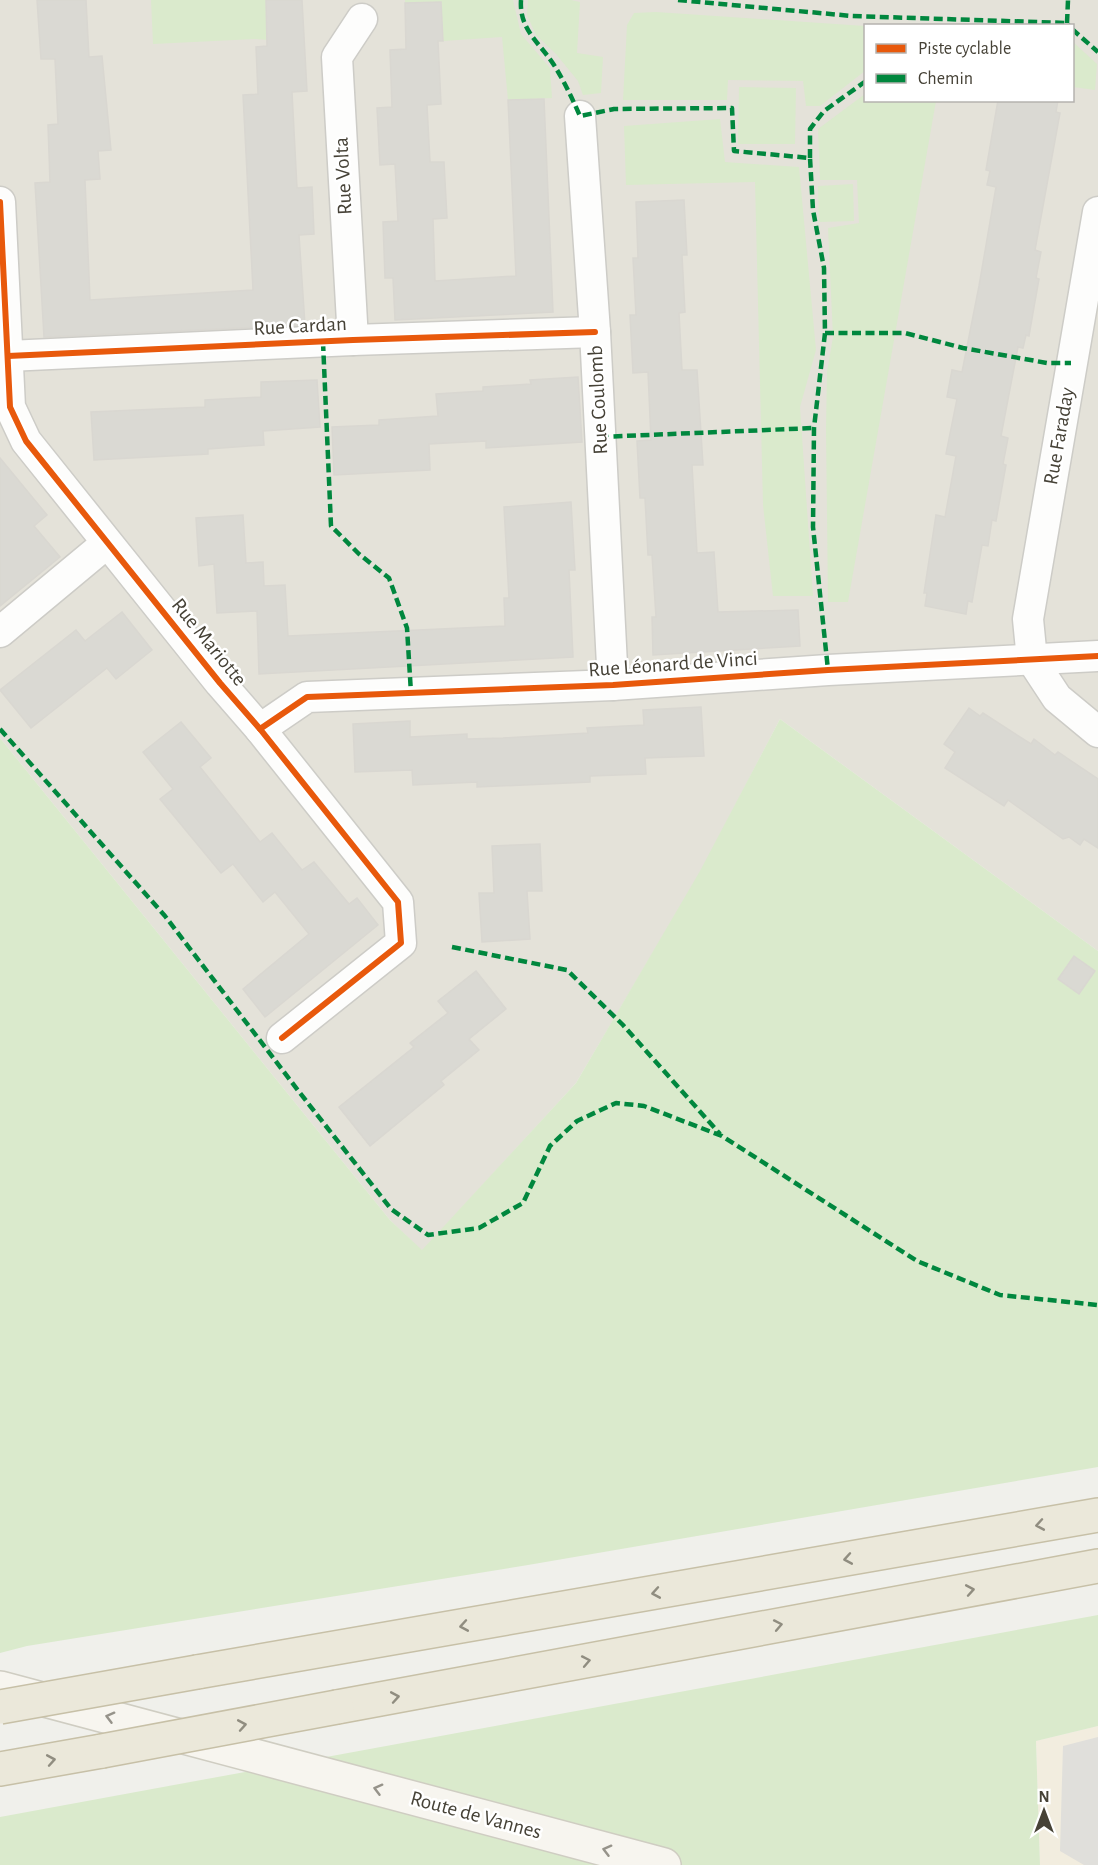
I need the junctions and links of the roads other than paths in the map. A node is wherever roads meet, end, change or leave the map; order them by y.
1 (362, 19) dead end
2 (580, 116) dead end
3 (0, 202) edge
4 (1098, 213) edge
5 (595, 332) junction
6 (353, 340) junction
7 (8, 356) junction
8 (107, 543) junction
9 (0, 632) edge
10 (1098, 656) edge
11 (1032, 660) junction
12 (613, 685) junction
13 (260, 729) junction
14 (1098, 732) edge
15 (282, 1038) dead end
16 (1098, 1515) edge
17 (1098, 1566) edge
18 (0, 1688) edge
19 (0, 1707) edge
20 (0, 1770) edge
21 (664, 1865) edge

1 - 6 street, Rue Volta
2 - 5 street, Rue Coulomb
3 - 7 street, Rue Mariotte
4 - 11 street, Rue Faraday
5 - 6 street, Rue Cardan
5 - 12 street, Rue Coulomb
6 - 7 street, Rue Cardan
7 - 8 street, Rue Mariotte
8 - 9 street
8 - 13 street, Rue Mariotte
10 - 11 street, Rue Léonard de Vinci
11 - 12 street, Rue Léonard de Vinci
11 - 14 street
12 - 13 street, Rue Léonard de Vinci
13 - 15 street, Rue Mariotte
16 -> 19 highway, bridge
20 -> 17 highway, bridge
21 -> 18 main road, Route de Vannes

